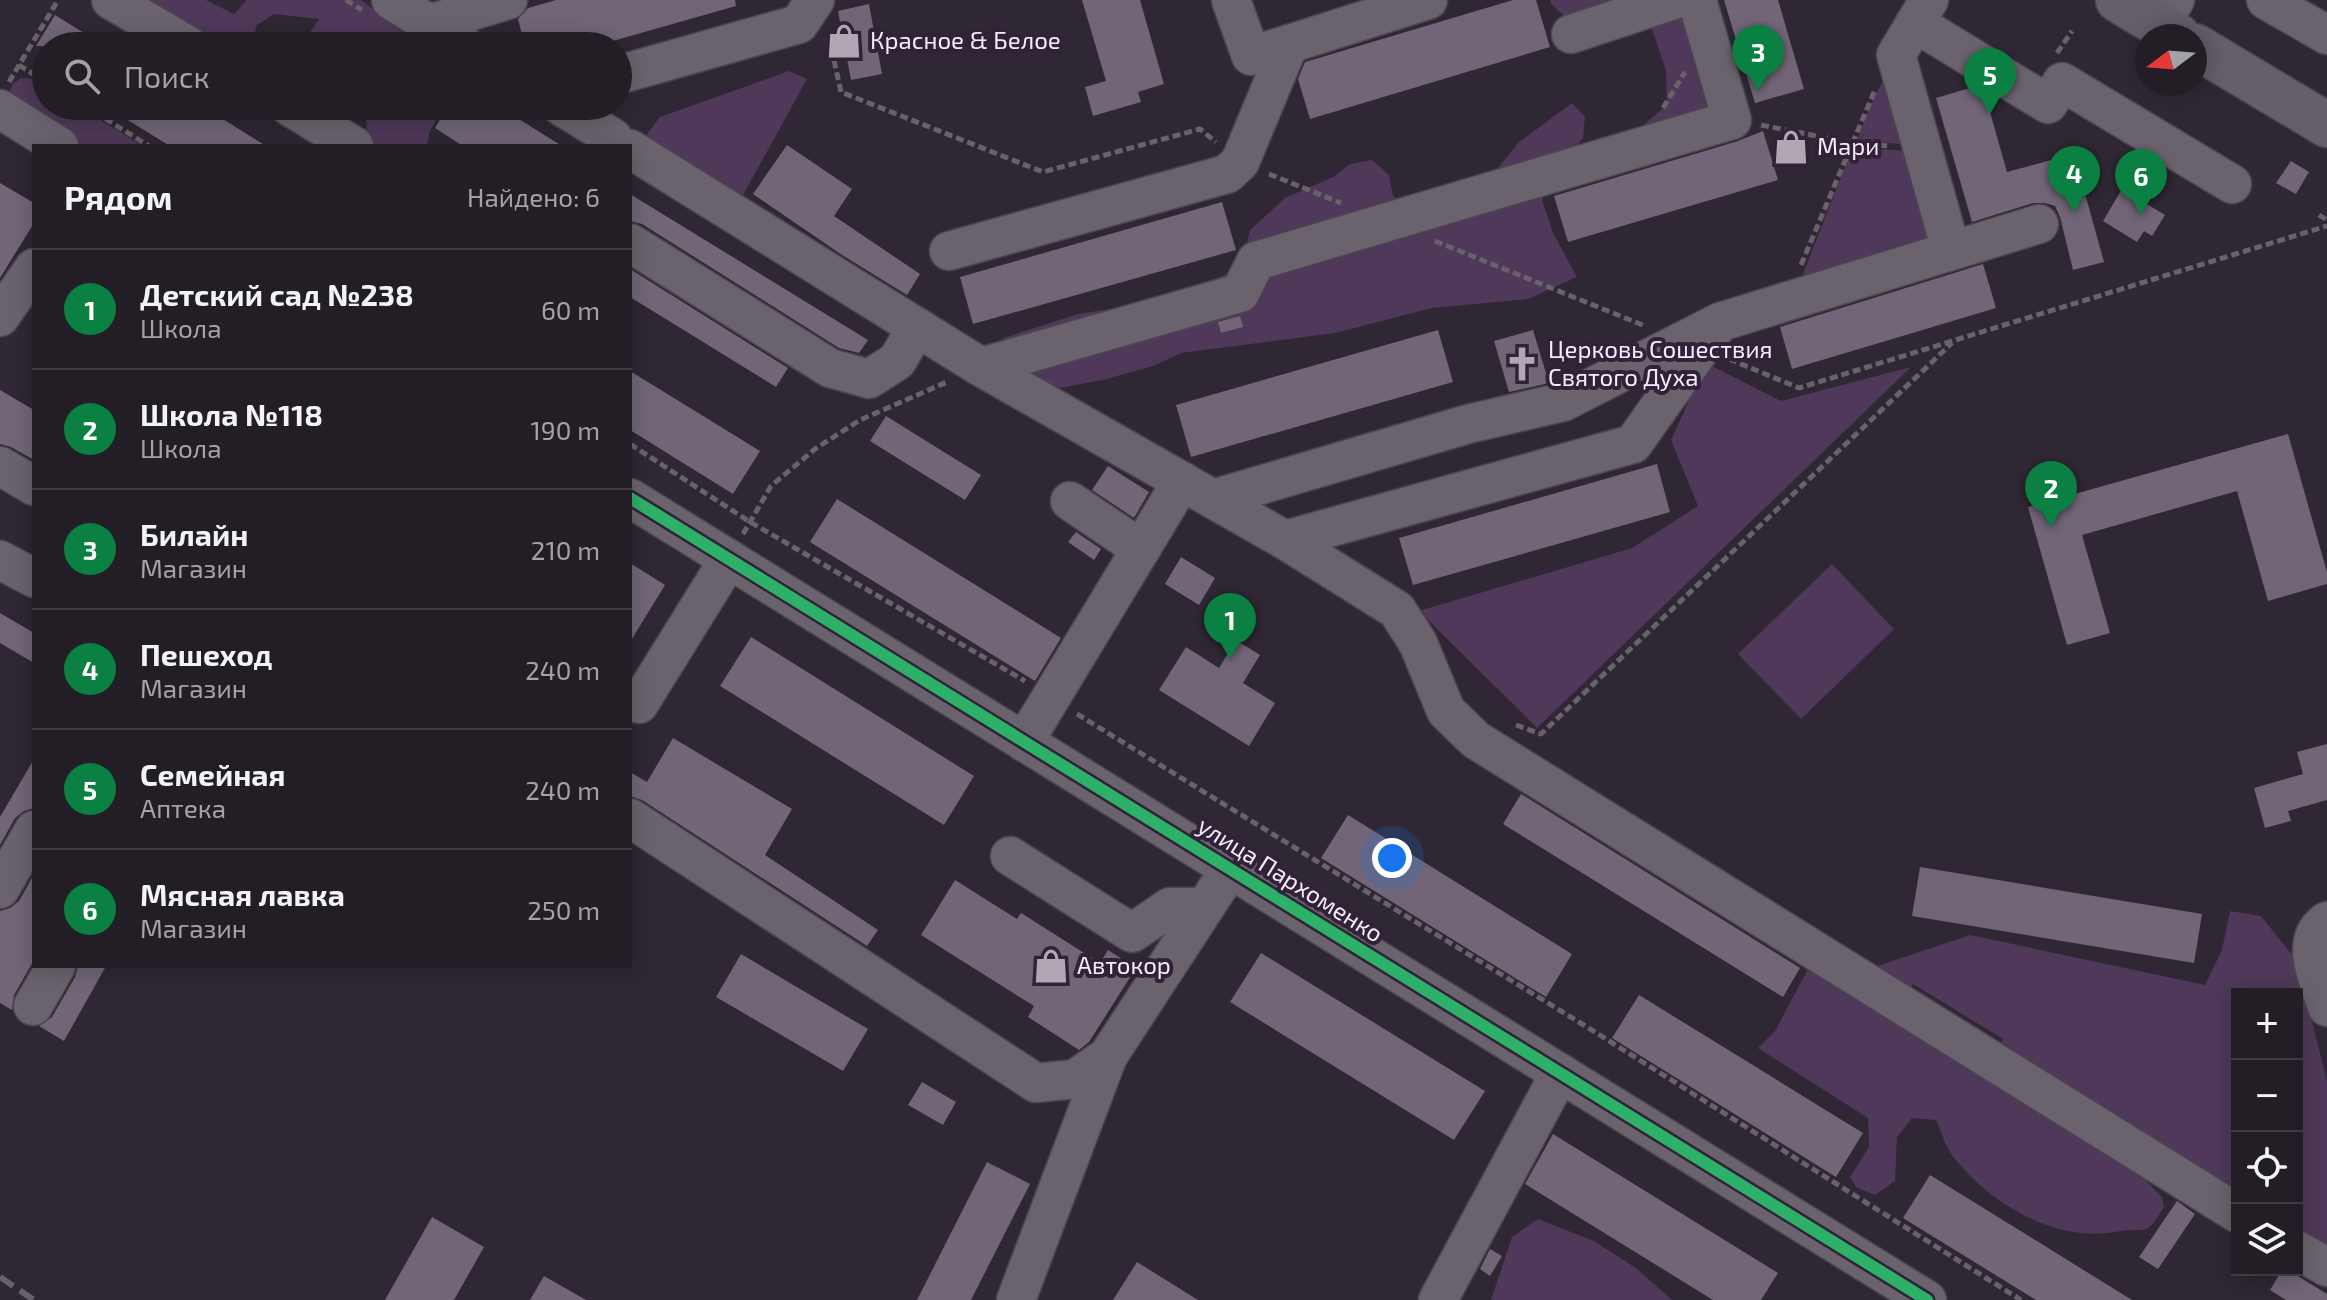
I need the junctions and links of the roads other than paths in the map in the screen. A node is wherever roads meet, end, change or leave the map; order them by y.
1 (111, 0) edge
2 (391, 0) edge
3 (508, 0) edge
4 (1231, 0) edge
5 (1428, 0) edge
6 (1674, 0) edge
7 (2118, 0) edge
8 (2266, 0) edge
9 (1925, 6) edge
10 (807, 12) edge
11 (1702, 17) edge
12 (429, 24) junction
13 (2170, 24) edge
14 (165, 32) edge
15 (442, 32) edge
16 (1571, 34) dead end
17 (2327, 35) edge
18 (1289, 44) junction
19 (2207, 47) edge
20 (632, 70) edge
21 (3, 98) edge
22 (312, 120) edge
23 (586, 120) edge
24 (2327, 125) edge
25 (57, 144) edge
26 (351, 144) edge
27 (618, 144) edge
28 (632, 153) edge
29 (2232, 184) dead end
30 (2039, 224) dead end
31 (632, 244) edge
32 (1951, 250) junction
33 (949, 251) dead end
34 (32, 271) edge
35 (0, 317) edge
36 (1720, 322) junction
37 (917, 327) junction
38 (981, 367) junction
39 (0, 466) edge
40 (32, 485) edge
41 (1197, 490) junction
42 (632, 499) edge
43 (1070, 501) dead end
44 (1285, 540) junction
45 (1141, 549) junction
46 (729, 559) junction
47 (0, 560) edge
48 (32, 577) edge
49 (632, 700) edge
50 (1024, 742) junction
51 (632, 819) edge
52 (32, 833) edge
53 (1010, 856) dead end
54 (1230, 869) junction
55 (0, 889) edge
56 (1205, 907) junction
57 (2327, 921) edge
58 (55, 968) edge
59 (33, 1006) dead end
60 (2327, 1007) edge
61 (1108, 1056) junction
62 (1560, 1073) junction
63 (2231, 1209) edge
64 (2303, 1253) edge
65 (2327, 1267) edge
66 (1016, 1300) edge
67 (1438, 1300) edge
68 (1927, 1300) edge

1 - 14 street
2 - 12 street
3 - 12 street
4 - 18 street
5 - 18 street
6 - 16 street
7 - 13 main road
8 - 17 street
9 - 29 street
9 - 32 street
10 - 20 street
11 - 38 street
12 - 15 street
18 - 33 street
19 - 24 main road
21 - 25 street
22 - 26 street
23 - 27 street
28 - 37 street
30 - 32 street
31 - 37 street
32 - 36 street
34 - 35 street
36 - 41 street
36 - 44 street
37 - 38 street
38 - 41 street
39 - 40 street
41 - 44 street
41 - 45 street
42 - 46 street, улица Пархоменко
43 - 45 street
44 - 63 street
45 - 50 street
46 - 49 street
46 - 50 street, улица Пархоменко
47 - 48 street
50 - 54 street, улица Пархоменко
51 - 61 street
52 - 55 street
53 - 56 street
54 - 56 street
54 - 62 street, улица Пархоменко
56 - 61 street
57 - 60 street
58 - 59 street
61 - 66 street
62 - 67 street
62 - 68 street, улица Пархоменко
64 - 65 street

